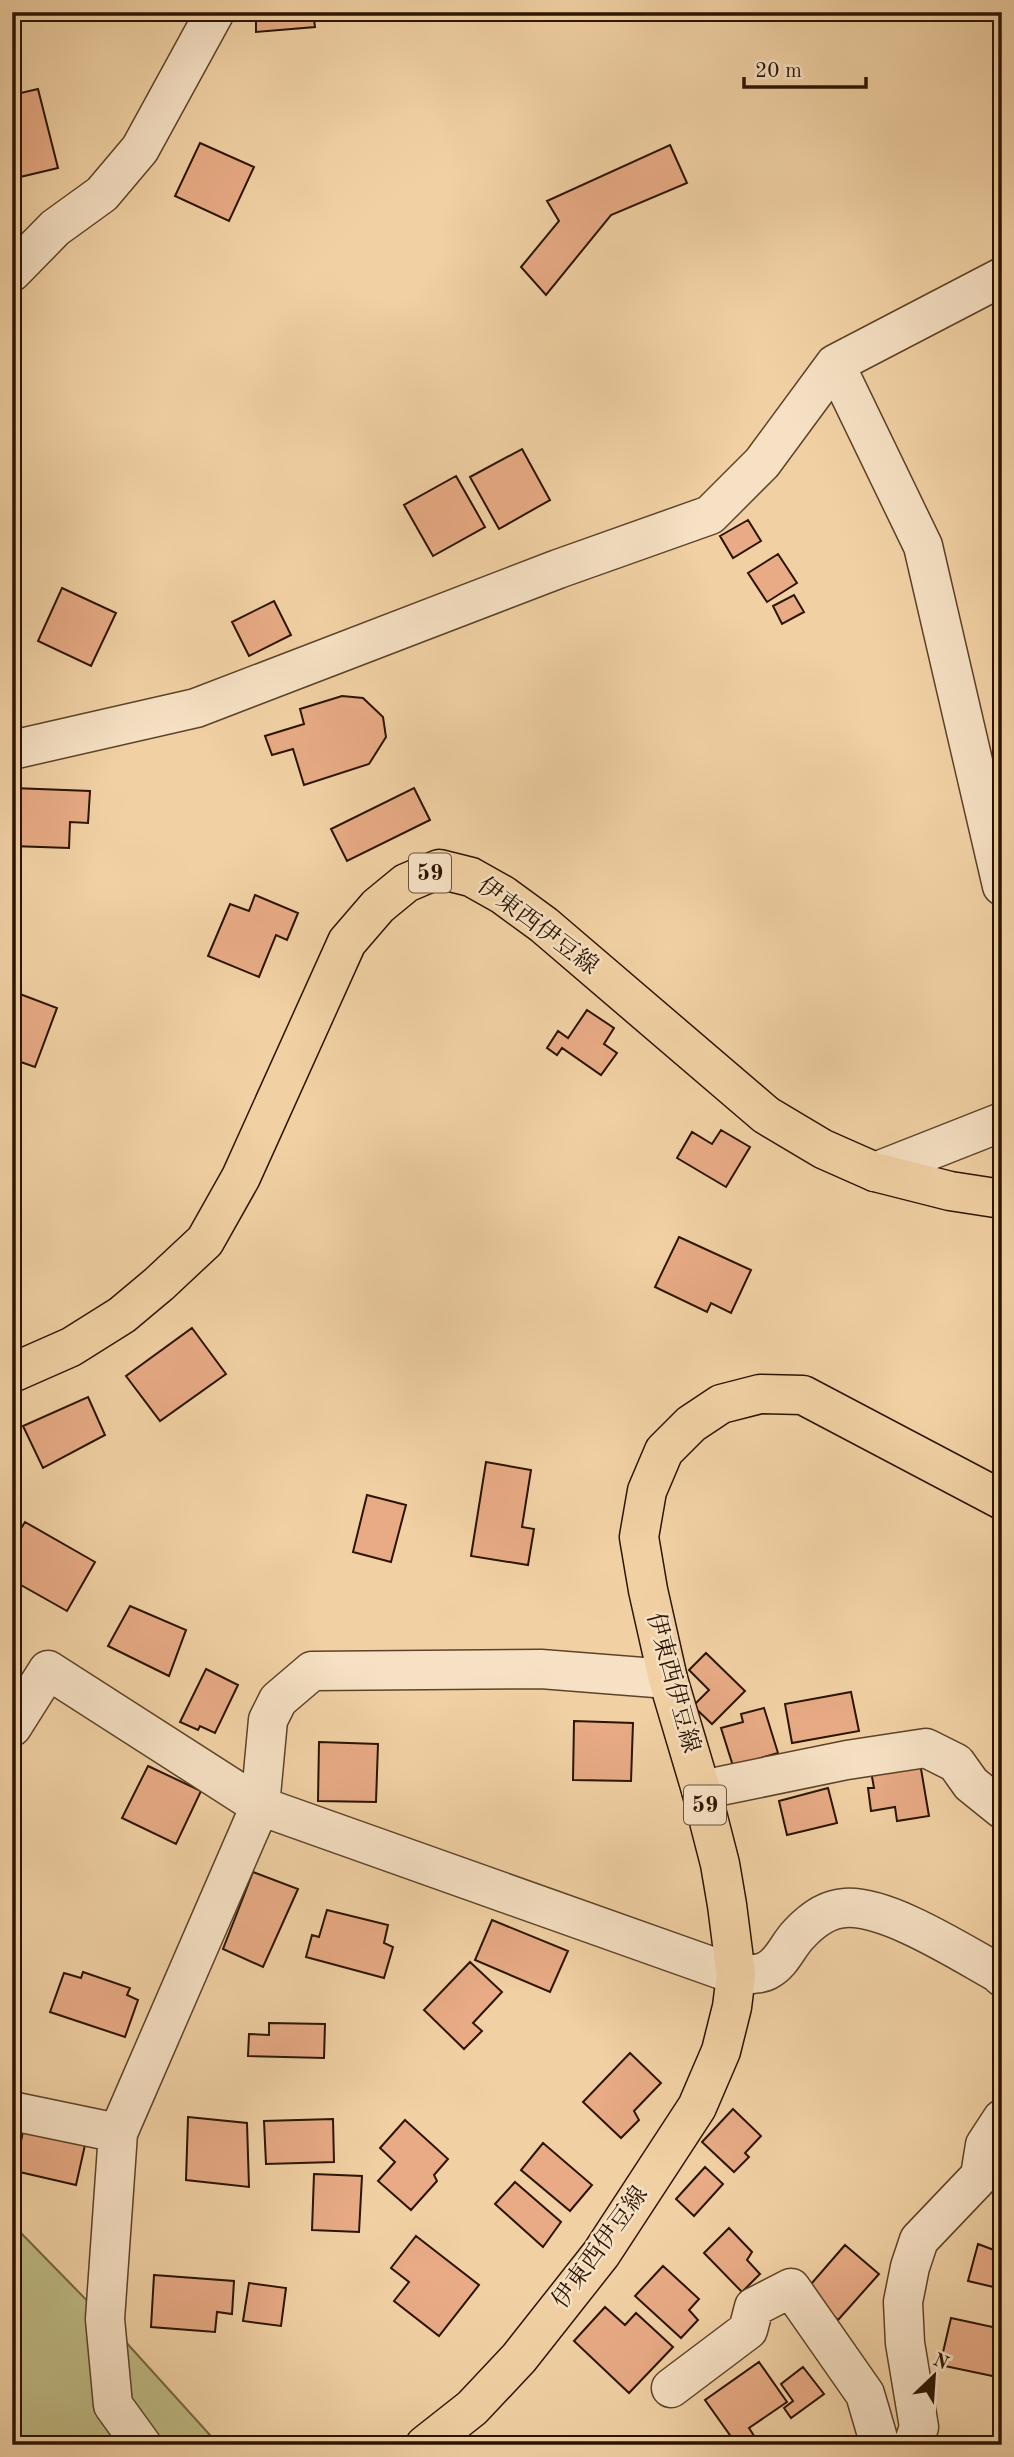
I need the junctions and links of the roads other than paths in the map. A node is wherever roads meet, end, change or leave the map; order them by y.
1 (215, 12) edge
2 (12, 272) edge
3 (1002, 277) edge
4 (835, 364) junction
5 (12, 750) edge
6 (991, 793) edge
7 (1002, 886) edge
8 (1002, 1122) edge
9 (876, 1172) junction
10 (1002, 1199) edge
11 (12, 1373) edge
12 (1002, 1500) edge
13 (668, 1679) junction
14 (12, 1727) edge
15 (701, 1790) junction
16 (260, 1806) junction
17 (1002, 1809) edge
18 (736, 1975) junction
19 (1002, 1977) edge
20 (12, 2111) edge
21 (1002, 2119) edge
22 (118, 2133) junction
23 (671, 2388) dead end
24 (142, 2445) edge
25 (425, 2445) edge
26 (880, 2445) edge
27 (913, 2445) edge

1 - 2 street
3 - 4 street
4 - 5 street
4 - 6 street
6 - 7 street
8 - 9 street
9 - 10 main road, 伊東西伊豆線 / 59
9 - 11 main road, 伊東西伊豆線 / 59
12 - 13 main road, 伊東西伊豆線 / 59
13 - 15 main road, 伊東西伊豆線 / 59
13 - 16 street
14 - 16 street
15 - 17 street
15 - 18 main road, 伊東西伊豆線 / 59
16 - 18 street
16 - 22 street
18 - 19 street
18 - 25 main road, 伊東西伊豆線 / 59
20 - 22 street
21 - 27 street
22 - 24 street
23 - 26 street

